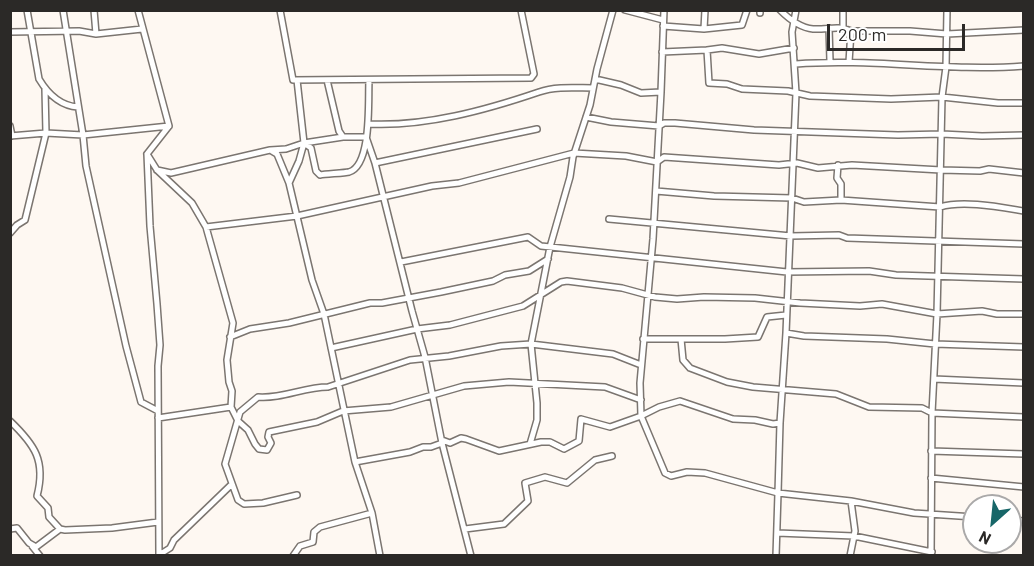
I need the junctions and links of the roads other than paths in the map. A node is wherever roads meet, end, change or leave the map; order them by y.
1 (27, 10) edge
2 (63, 10) edge
3 (94, 10) edge
4 (138, 10) edge
5 (280, 10) edge
6 (521, 10) edge
7 (614, 10) edge
8 (625, 10) edge
9 (664, 10) edge
10 (705, 10) edge
11 (747, 10) edge
12 (780, 10) edge
13 (796, 10) edge
14 (843, 10) edge
15 (947, 10) edge
16 (794, 21) junction
17 (663, 23) junction
18 (843, 27) junction
19 (829, 28) junction
20 (142, 29) junction
21 (704, 29) junction
22 (1023, 30) edge
23 (851, 31) junction
24 (10, 32) edge
25 (67, 32) junction
26 (30, 33) junction
27 (96, 34) junction
28 (947, 34) junction
29 (794, 48) junction
30 (707, 50) junction
31 (662, 52) junction
32 (830, 61) junction
33 (849, 62) junction
34 (795, 64) junction
35 (1023, 66) edge
36 (946, 67) junction
37 (595, 79) junction
38 (297, 80) junction
39 (327, 80) junction
40 (369, 80) junction
41 (593, 88) junction
42 (45, 89) junction
43 (661, 92) junction
44 (796, 93) junction
45 (942, 97) junction
46 (1023, 103) edge
47 (78, 107) junction
48 (586, 117) junction
49 (368, 124) junction
50 (10, 126) edge
51 (169, 126) junction
52 (659, 126) junction
53 (537, 129) dead end
54 (795, 131) junction
55 (46, 133) junction
56 (942, 134) junction
57 (83, 135) junction
58 (1023, 135) edge
59 (11, 136) edge
60 (343, 137) junction
61 (366, 137) junction
62 (304, 143) junction
63 (270, 150) junction
64 (574, 153) junction
65 (147, 154) junction
66 (657, 162) junction
67 (375, 163) junction
68 (793, 163) junction
69 (838, 165) junction
70 (156, 170) junction
71 (941, 170) junction
72 (1023, 173) edge
73 (289, 183) junction
74 (656, 191) junction
75 (384, 197) junction
76 (792, 198) junction
77 (841, 200) junction
78 (940, 207) junction
79 (1023, 211) edge
80 (297, 216) junction
81 (609, 219) dead end
82 (654, 225) junction
83 (206, 227) junction
84 (10, 233) edge
85 (791, 236) junction
86 (939, 240) junction
87 (1023, 244) edge
88 (550, 247) junction
89 (651, 259) junction
90 (548, 260) junction
91 (401, 262) junction
92 (787, 272) junction
93 (938, 277) junction
94 (1023, 279) edge
95 (541, 293) junction
96 (647, 294) junction
97 (408, 297) junction
98 (787, 301) junction
99 (324, 314) junction
100 (937, 314) junction
101 (1023, 314) edge
102 (786, 315) junction
103 (417, 329) junction
104 (786, 333) junction
105 (230, 337) junction
106 (643, 339) junction
107 (681, 339) junction
108 (531, 344) junction
109 (935, 344) junction
110 (1023, 347) edge
111 (331, 348) junction
112 (425, 357) junction
113 (641, 365) junction
114 (934, 379) junction
115 (1023, 383) edge
116 (338, 384) junction
117 (535, 385) junction
118 (783, 388) junction
119 (433, 396) junction
120 (641, 400) junction
121 (231, 407) junction
122 (158, 411) junction
123 (343, 411) junction
124 (932, 413) junction
125 (641, 416) junction
126 (1023, 417) edge
127 (158, 418) junction
128 (238, 421) junction
129 (10, 422) edge
130 (780, 423) junction
131 (442, 442) junction
132 (530, 444) junction
133 (931, 451) junction
134 (1023, 454) edge
135 (612, 456) dead end
136 (355, 462) junction
137 (931, 478) junction
138 (232, 484) junction
139 (1023, 487) edge
140 (778, 493) junction
141 (297, 495) dead end
142 (851, 501) junction
143 (372, 513) junction
144 (931, 513) junction
145 (962, 516) edge
146 (158, 522) junction
147 (10, 529) edge
148 (60, 529) junction
149 (465, 529) junction
150 (777, 533) junction
151 (854, 537) junction
152 (32, 546) junction
153 (931, 554) edge
154 (40, 555) edge
155 (159, 555) edge
156 (293, 555) edge
157 (380, 555) edge
158 (471, 555) edge
159 (776, 555) edge
160 (850, 555) edge

1 - 26 street
2 - 25 street
3 - 27 street
4 - 20 street
5 - 38 street
6 - 40 street
7 - 37 street
8 - 17 street
9 - 17 street
10 - 21 street
11 - 21 street
12 - 16 street
13 - 16 street
14 - 18 street
15 - 28 street
16 - 19 street
16 - 29 street
17 - 21 street
17 - 31 street
18 - 19 street
18 - 23 street
19 - 32 street
20 - 27 street
20 - 51 street
22 - 28 street
23 - 28 street
23 - 33 street
24 - 26 street
25 - 26 street
25 - 27 street
25 - 47 street
26 - 42 street
28 - 36 street
29 - 30 street
29 - 34 street
30 - 31 street
30 - 44 street
31 - 43 street
32 - 33 street
32 - 34 street
33 - 36 street
34 - 44 street
35 - 36 street
36 - 45 street
37 - 41 street
37 - 43 street
38 - 39 street
38 - 62 street
39 - 40 street
39 - 60 street
40 - 49 street
41 - 48 street
41 - 49 street
42 - 47 street
42 - 55 street
43 - 52 street
44 - 45 street
44 - 54 street
45 - 46 street
45 - 56 street
47 - 57 street
48 - 52 street
48 - 64 street
49 - 61 street
50 - 59 street
51 - 57 street
51 - 65 street
52 - 54 street
52 - 66 street
53 - 67 street
54 - 56 street
54 - 68 street
55 - 57 street
55 - 59 street
55 - 84 street
56 - 58 street
56 - 71 street
57 - 122 street
60 - 61 street
60 - 62 street
61 - 62 street
61 - 67 street
62 - 63 street
62 - 73 street
63 - 70 street
63 - 73 street
64 - 66 street
64 - 75 street
64 - 88 street
65 - 70 street
65 - 122 street
66 - 68 street
66 - 74 street
67 - 75 street
68 - 69 street
68 - 76 street
69 - 71 street
69 - 77 street
70 - 83 street
71 - 72 street
71 - 78 street
73 - 80 street
74 - 76 street
74 - 82 street
75 - 80 street
75 - 91 street
76 - 77 street
76 - 85 street
77 - 78 street
78 - 79 street
78 - 86 street
80 - 83 street
80 - 99 street
81 - 82 street
82 - 85 street
82 - 89 street
83 - 105 street
85 - 86 street
85 - 92 street
86 - 87 street
86 - 93 street
88 - 89 street
88 - 90 street
88 - 91 street
89 - 92 street
89 - 96 street
90 - 95 street
90 - 97 street
91 - 97 street
92 - 93 street
92 - 98 street
93 - 94 street
93 - 100 street
95 - 96 street
95 - 103 street
95 - 108 street
96 - 98 street
96 - 106 street
97 - 99 street
97 - 103 street
98 - 100 street
98 - 102 street
99 - 105 street
99 - 111 street
100 - 101 street
100 - 109 street
102 - 104 street
102 - 107 street
103 - 111 street
103 - 112 street
104 - 109 street
104 - 118 street
105 - 121 street
106 - 107 street
106 - 113 street
107 - 118 street
108 - 112 street
108 - 113 street
108 - 117 street
109 - 110 street
109 - 114 street
111 - 116 street
112 - 116 street
112 - 119 street
113 - 120 street
114 - 115 street
114 - 124 street
116 - 123 street
116 - 128 street
117 - 119 street
117 - 120 street
117 - 132 street
118 - 124 street
118 - 130 street
119 - 123 street
119 - 131 street
120 - 125 street
121 - 127 street
121 - 128 street
122 - 127 street
123 - 128 street
123 - 136 street
124 - 126 street
124 - 133 street
125 - 130 street
125 - 132 street
125 - 140 street
127 - 146 street
128 - 138 street
129 - 148 street
130 - 140 street
131 - 132 street
131 - 136 street
131 - 149 street
133 - 134 street
133 - 137 street
135 - 149 street
136 - 143 street
137 - 139 street
137 - 144 street
138 - 141 street
138 - 155 street
140 - 142 street
140 - 150 street
142 - 144 street
142 - 151 street
143 - 156 street
143 - 157 street
144 - 145 street
144 - 153 street
146 - 148 street
146 - 155 street
147 - 152 street
148 - 152 street
149 - 158 street
150 - 151 street
150 - 159 street
151 - 153 street
151 - 160 street
152 - 154 street

